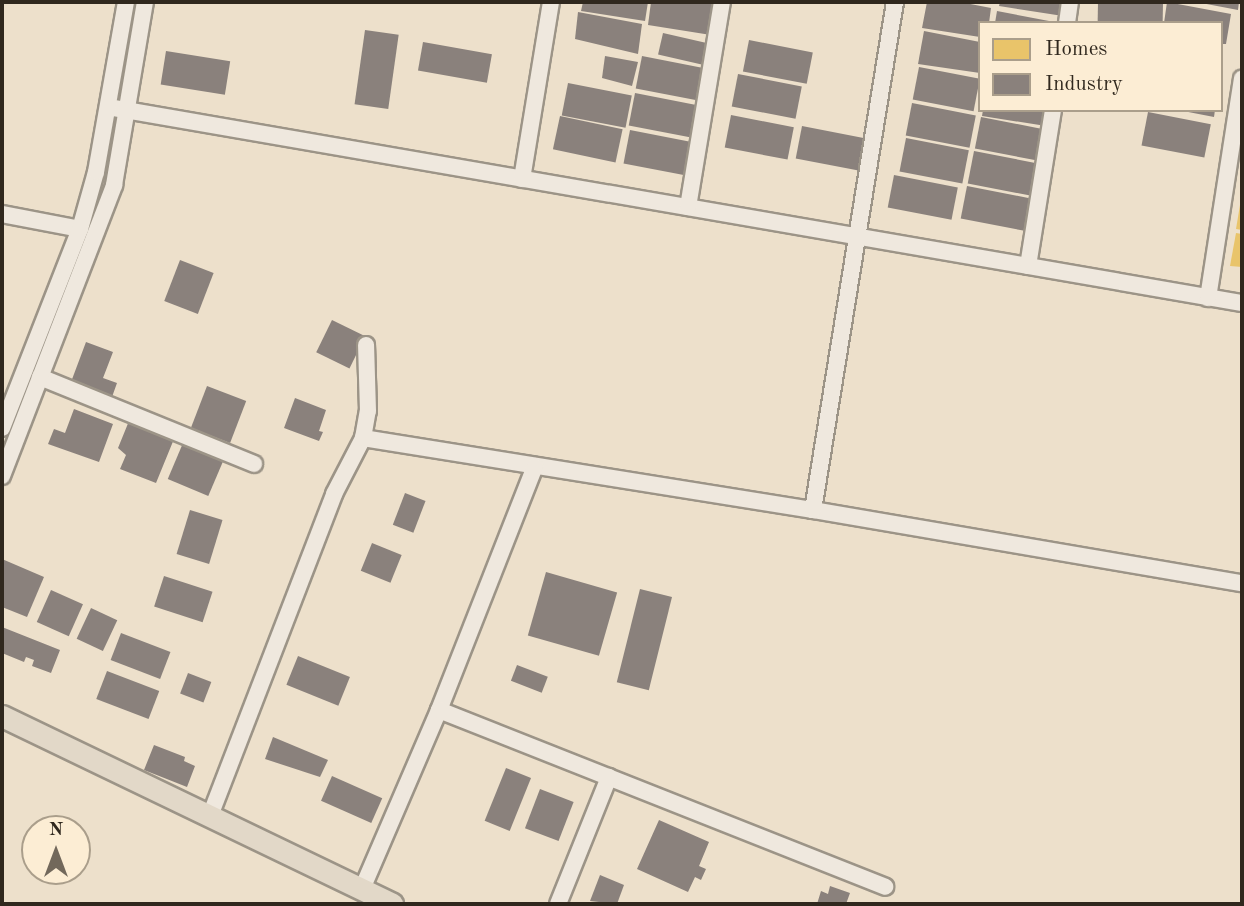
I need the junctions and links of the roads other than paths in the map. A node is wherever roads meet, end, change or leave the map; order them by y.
1 (126, 2) edge
2 (145, 2) edge
3 (551, 2) edge
4 (722, 2) edge
5 (895, 2) edge
6 (1070, 2) edge
7 (1067, 21) edge
8 (1242, 79) edge
9 (108, 107) junction
10 (127, 110) junction
11 (1053, 112) edge
12 (522, 179) junction
13 (688, 207) junction
14 (2, 214) edge
15 (80, 229) junction
16 (855, 237) junction
17 (1028, 267) junction
18 (1208, 298) junction
19 (1242, 303) edge
20 (366, 345) dead end
21 (40, 377) junction
22 (2, 428) edge
23 (363, 438) junction
24 (254, 464) dead end
25 (535, 467) junction
26 (2, 476) edge
27 (813, 510) junction
28 (1242, 583) edge
29 (439, 710) junction
30 (2, 716) edge
31 (609, 777) junction
32 (210, 816) junction
33 (885, 887) dead end
34 (362, 890) junction
35 (392, 904) edge
36 (558, 904) edge

1 - 9 street
2 - 10 street
3 - 12 street
4 - 13 street
5 - 16 street
6 - 7 street
8 - 18 street
9 - 10 street
9 - 15 street
10 - 12 street
10 - 21 street
11 - 17 street
12 - 13 street
13 - 16 street
14 - 15 street
15 - 22 street
16 - 17 street
16 - 27 street
17 - 18 street
18 - 19 street
20 - 23 street
21 - 24 street
21 - 26 street
23 - 25 street
23 - 32 street
25 - 27 street
25 - 29 street
27 - 28 street
29 - 31 street
29 - 34 street
30 - 32 main road
31 - 33 street
31 - 36 street
32 - 34 main road
34 - 35 main road

